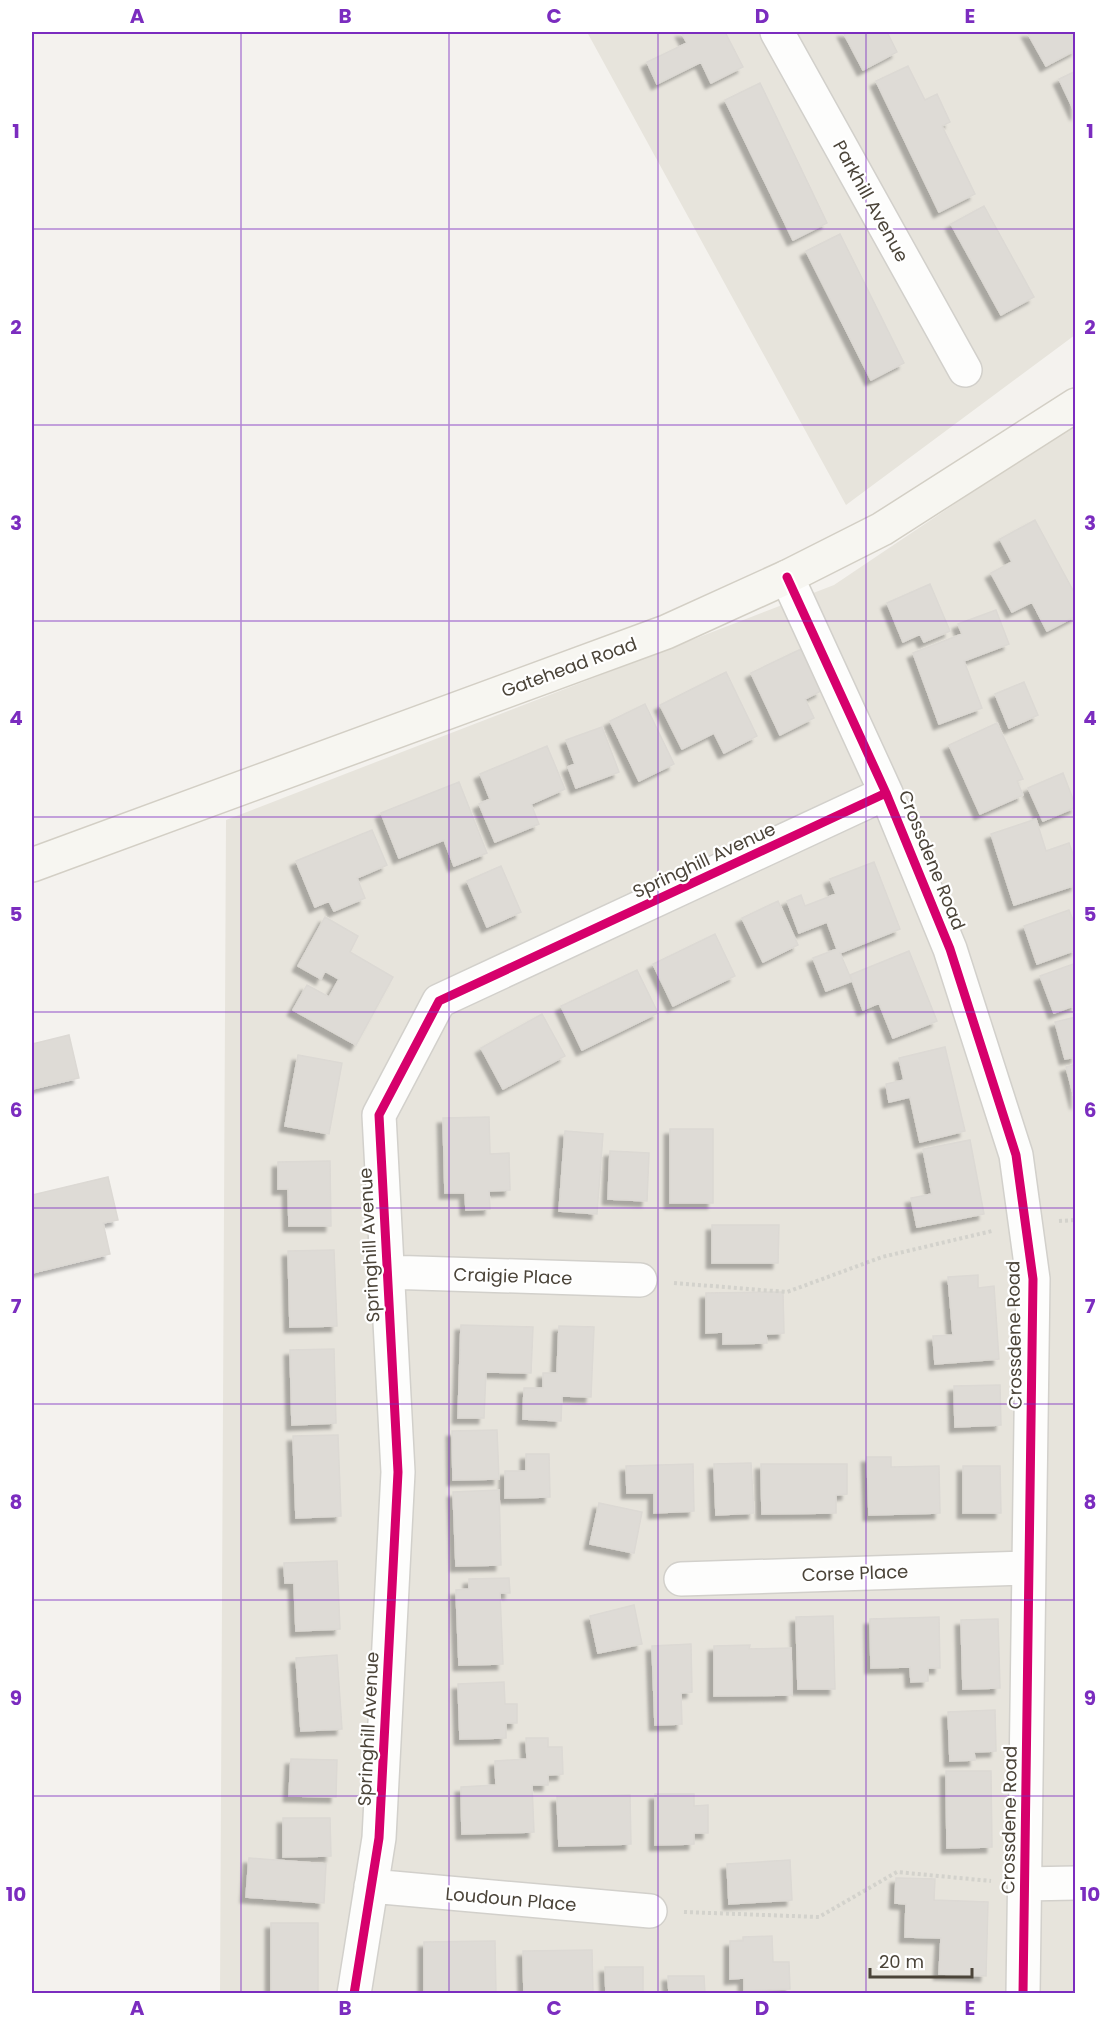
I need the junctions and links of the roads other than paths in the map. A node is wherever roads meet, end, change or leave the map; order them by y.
1 (777, 32) edge
2 (965, 370) dead end
3 (1076, 405) edge
4 (788, 577) junction
5 (886, 793) junction
6 (32, 865) edge
7 (386, 1272) junction
8 (640, 1280) road end
9 (1029, 1568) junction
10 (681, 1579) dead end
11 (1076, 1883) edge
12 (1024, 1884) junction
13 (371, 1886) junction
14 (650, 1911) road end
15 (354, 1994) edge
16 (1023, 1994) edge

1 - 2 street, Parkhill Avenue
3 - 4 main road, Gatehead Road
4 - 5 street, Crossdene Road
4 - 6 main road, Gatehead Road
5 - 7 street, Springhill Avenue
5 - 9 street, Crossdene Road
7 - 8 street, Craigie Place
7 - 13 street, Springhill Avenue
9 - 10 street, Corse Place
9 - 12 street, Crossdene Road
11 - 12 street
12 - 16 street, Crossdene Road
13 - 14 street, Loudoun Place
13 - 15 street, Springhill Avenue

